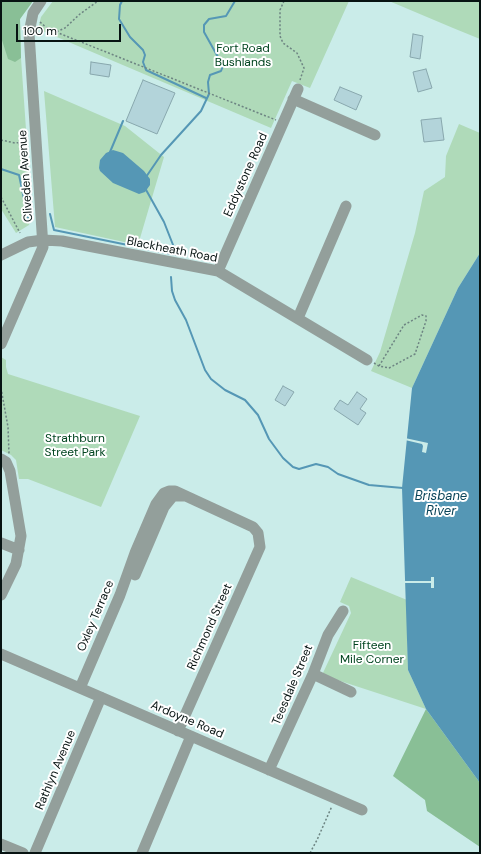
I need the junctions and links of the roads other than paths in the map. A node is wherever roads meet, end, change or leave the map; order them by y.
1 (41, 1) edge
2 (375, 135) dead end
3 (346, 206) dead end
4 (43, 240) junction
5 (1, 255) edge
6 (218, 271) junction
7 (298, 318) junction
8 (1, 344) edge
9 (367, 360) road end
10 (4, 461) edge
11 (258, 533) joint
12 (1, 543) edge
13 (19, 550) junction
14 (138, 555) junction
15 (135, 575) dead end
16 (1, 595) edge
17 (344, 611) dead end
18 (1, 654) edge
19 (313, 674) junction
20 (80, 688) junction
21 (351, 692) dead end
22 (101, 697) junction
23 (178, 731) junction
24 (191, 736) junction
25 (270, 770) junction
26 (362, 810) dead end
27 (1, 844) edge
28 (23, 853) edge
29 (34, 853) edge
30 (142, 853) edge

1 - 4 street, Cliveden Avenue
2 - 6 street, Eddystone Road
3 - 7 street
4 - 5 street, Blackheath Road
4 - 6 street, Blackheath Road
4 - 8 street, Cliveden Avenue
6 - 7 street, Blackheath Road
7 - 9 street, Blackheath Road
10 - 13 street
11 - 14 street, Oxley Terrace
11 - 23 street, Richmond Street
12 - 13 street
13 - 16 street
14 - 15 street, Oxley Terrace
14 - 20 street, Oxley Terrace
17 - 19 street, Teesdale Street
18 - 20 street, Ardoyne Road
19 - 21 street
19 - 25 street, Teesdale Street
20 - 22 street, Ardoyne Road
22 - 23 street, Ardoyne Road
22 - 29 street, Rathlyn Avenue
23 - 24 street, Ardoyne Road
24 - 25 street, Ardoyne Road
24 - 30 street
25 - 26 street, Ardoyne Road
27 - 28 street

